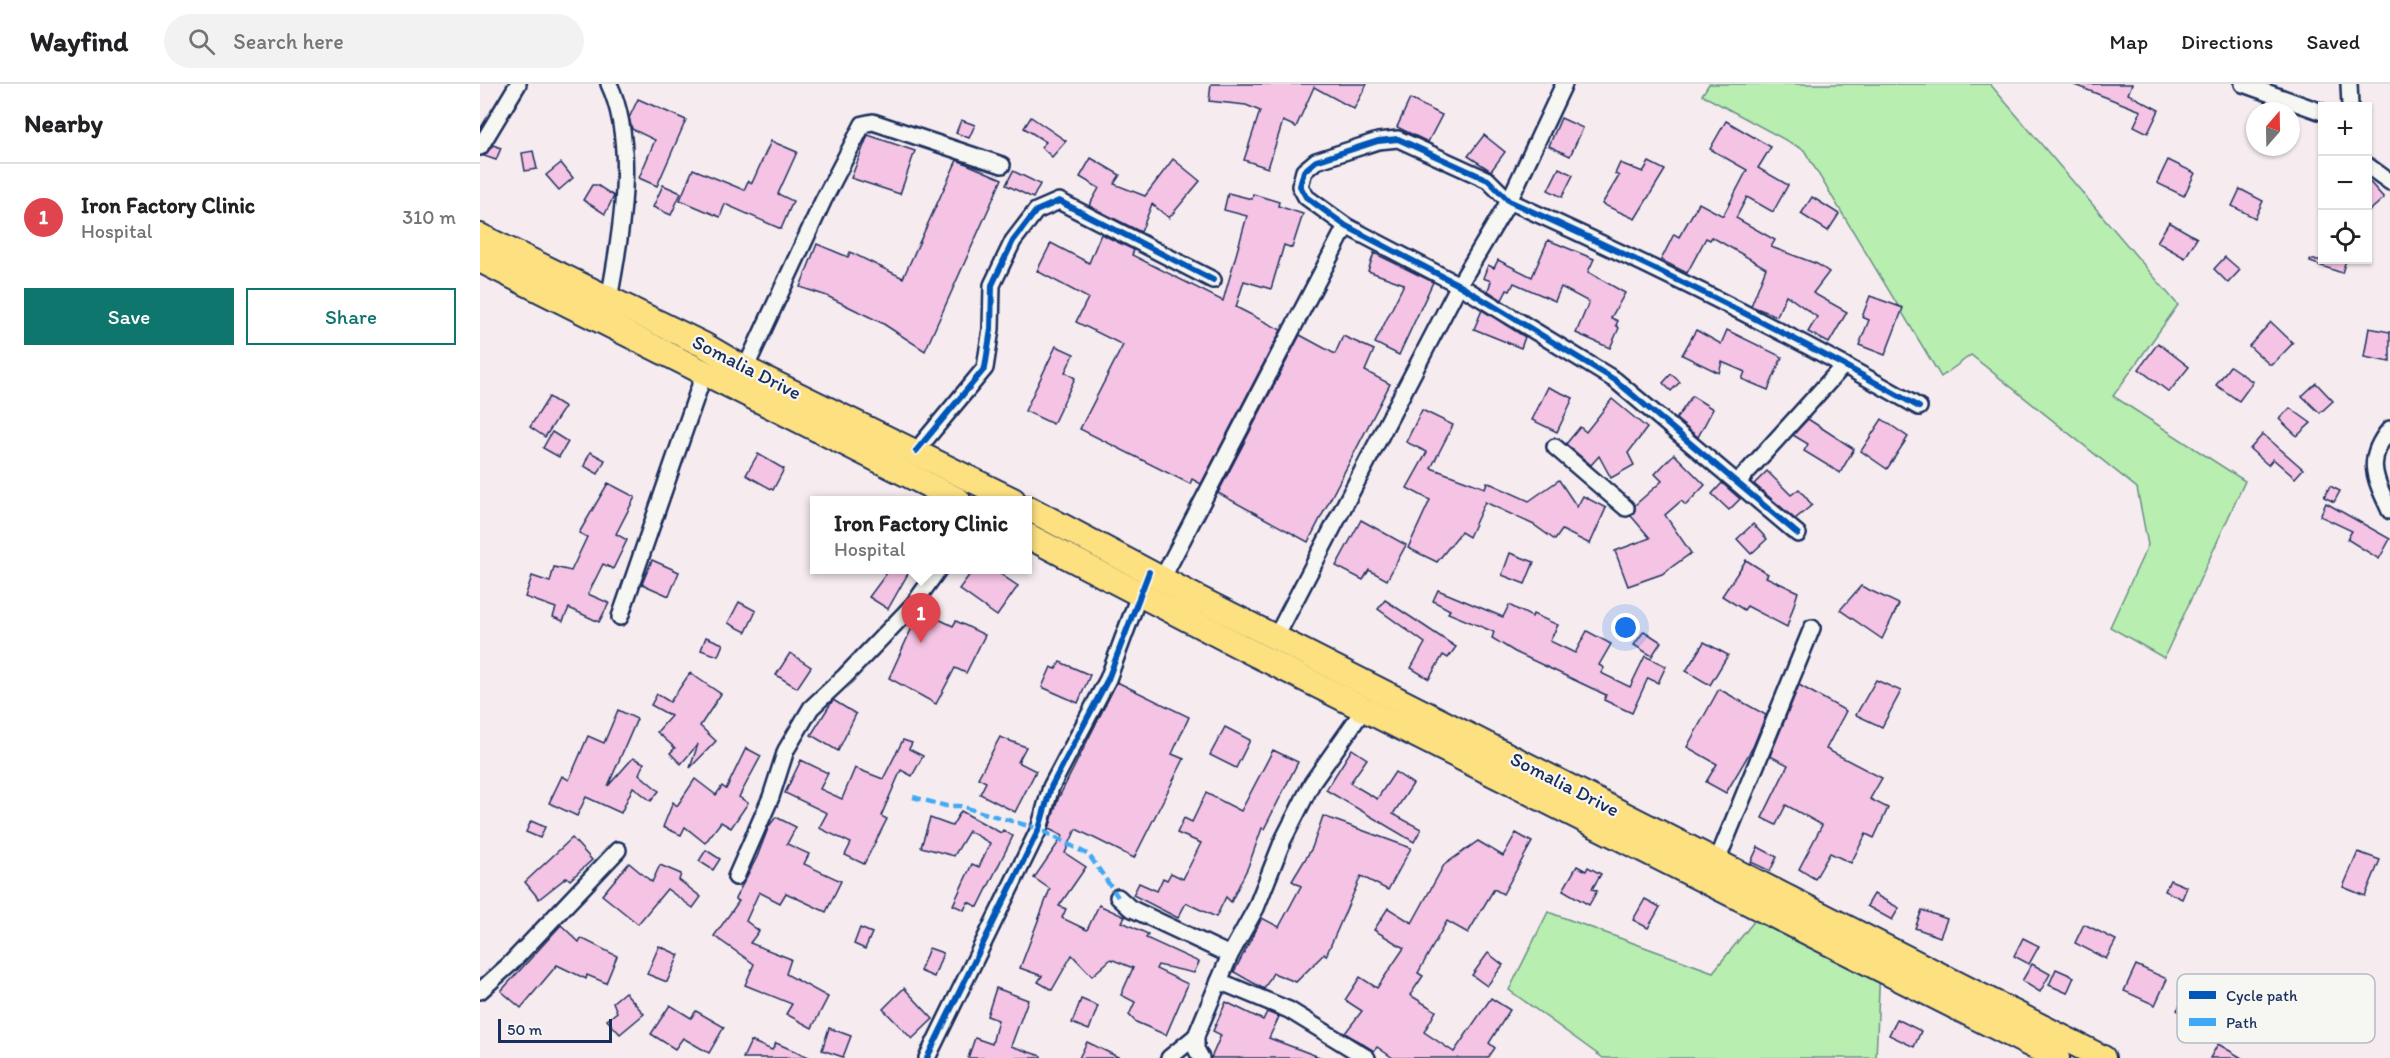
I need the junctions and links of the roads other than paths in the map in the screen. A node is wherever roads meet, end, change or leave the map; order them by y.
1 (518, 84) edge
2 (609, 84) edge
3 (1564, 84) edge
4 (2243, 84) edge
5 (2349, 84) edge
6 (2350, 102) edge
7 (2318, 111) edge
8 (480, 147) edge
9 (1002, 165) dead end
10 (2372, 169) edge
11 (2390, 182) edge
12 (1509, 201) junction
13 (1346, 226) junction
14 (480, 236) edge
15 (480, 260) edge
16 (1213, 280) dead end
17 (1459, 285) junction
18 (609, 299) junction
19 (1845, 365) junction
20 (745, 369) junction
21 (705, 371) junction
22 (1919, 407) dead end
23 (2390, 429) edge
24 (1555, 447) dead end
25 (916, 451) junction
26 (1738, 482) junction
27 (948, 496) edge
28 (1003, 496) edge
29 (1626, 508) dead end
30 (1032, 510) edge
31 (2390, 511) edge
32 (1798, 534) dead end
33 (1032, 538) edge
34 (935, 574) edge
35 (1150, 582) junction
36 (620, 617) dead end
37 (1812, 628) dead end
38 (1276, 637) junction
39 (1364, 709) junction
40 (618, 850) dead end
41 (1717, 861) junction
42 (736, 877) dead end
43 (1118, 897) dead end
44 (1230, 955) junction
45 (1219, 981) junction
46 (480, 991) edge
47 (1196, 1036) junction
48 (927, 1058) edge
49 (1169, 1058) edge
50 (1201, 1058) edge
51 (1367, 1058) edge
52 (2057, 1058) edge
53 (2103, 1058) edge

1 - 8 street
2 - 18 street
3 - 12 street
4 - 7 street
5 - 6 street
9 - 20 street
10 - 11 street
12 - 13 street
12 - 17 street
12 - 19 street
13 - 17 street
13 - 35 street
14 - 18 main road, Somalia Drive
15 - 21 main road, Somalia Drive
16 - 25 street
17 - 26 street
17 - 38 street
18 - 20 main road, Somalia Drive
19 - 22 street
19 - 26 street
20 - 25 main road, Somalia Drive
21 - 27 main road, Somalia Drive
21 - 36 street
23 - 31 street
24 - 29 street
25 - 28 main road, Somalia Drive
26 - 32 street
30 - 35 main road, Somalia Drive
33 - 35 main road, Somalia Drive
34 - 42 street
35 - 38 main road, Somalia Drive
35 - 39 main road, Somalia Drive
35 - 48 street
37 - 41 street
38 - 41 main road, Somalia Drive
39 - 44 street
39 - 52 main road, Somalia Drive
40 - 46 street
41 - 53 main road, Somalia Drive
43 - 44 street
44 - 45 street
45 - 47 street
45 - 51 street
47 - 49 street
47 - 50 street

